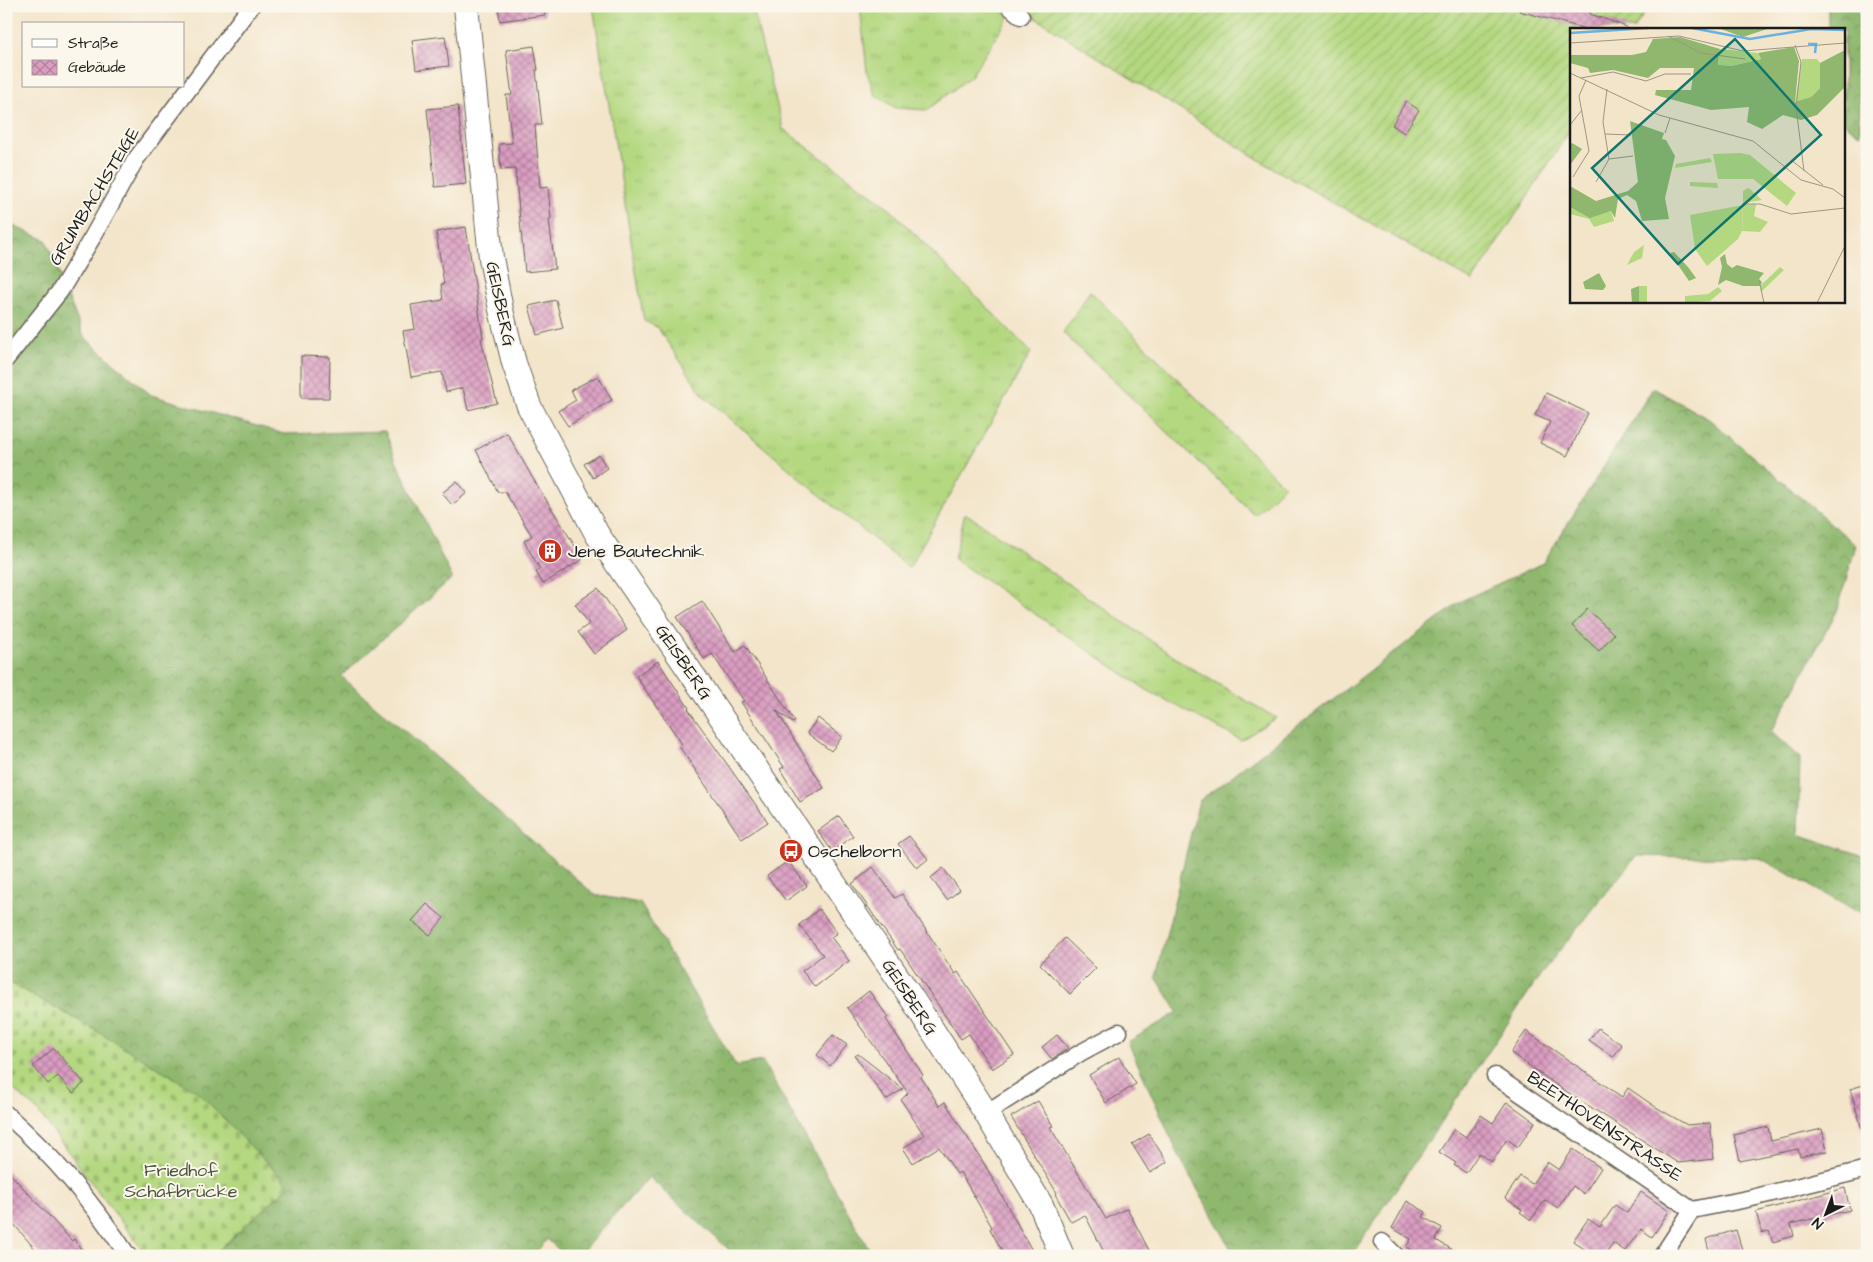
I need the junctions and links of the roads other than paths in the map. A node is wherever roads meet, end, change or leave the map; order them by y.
1 (251, 6) edge
2 (466, 6) edge
3 (6, 359) edge
4 (1118, 1032) dead end
5 (1495, 1076) dead end
6 (986, 1113) junction
7 (6, 1114) edge
8 (1867, 1169) edge
9 (1692, 1210) junction
10 (1382, 1242) dead end
11 (128, 1256) edge
12 (1062, 1256) edge
13 (1396, 1256) edge
14 (1662, 1256) edge

1 - 3 street, GRUMBACHSTEIGE
2 - 6 street, GEISBERG
4 - 6 street
5 - 9 street, BEETHOVENSTRASSE
6 - 12 street, GEISBERG
7 - 11 street
8 - 9 street
9 - 14 street
10 - 13 street

